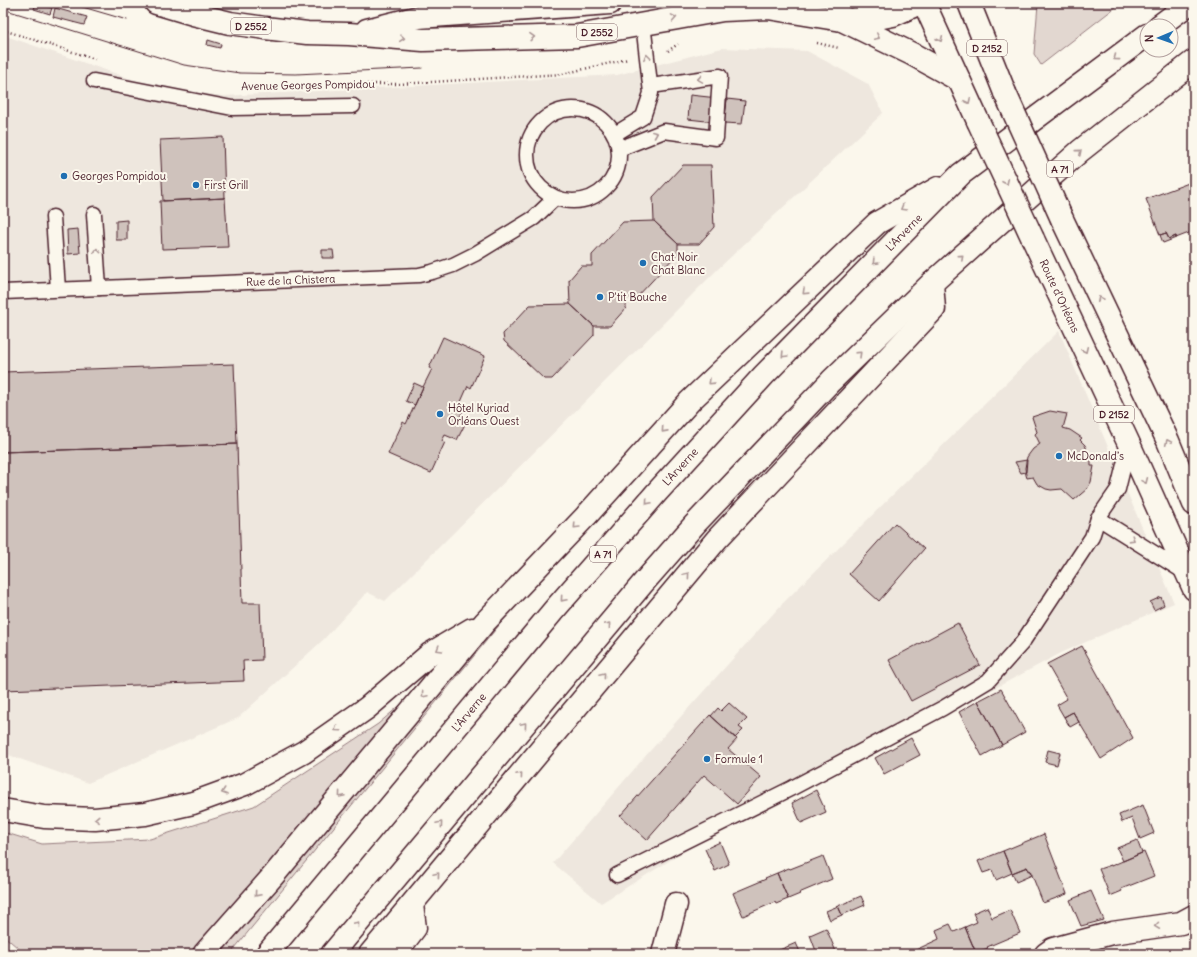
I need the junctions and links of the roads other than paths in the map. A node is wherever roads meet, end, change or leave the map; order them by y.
1 (156, 3) edge
2 (610, 3) edge
3 (920, 3) edge
4 (924, 3) edge
5 (969, 3) edge
6 (1190, 3) edge
7 (839, 11) edge
8 (1169, 18) edge
9 (643, 23) junction
10 (349, 34) junction
11 (1139, 41) edge
12 (1194, 61) edge
13 (959, 80) junction
14 (94, 81) dead end
15 (651, 86) junction
16 (353, 106) dead end
17 (615, 134) junction
18 (619, 149) junction
19 (961, 174) junction
20 (555, 198) junction
21 (94, 214) dead end
22 (53, 217) dead end
23 (932, 283) junction
24 (99, 288) junction
25 (58, 290) junction
26 (3, 292) edge
27 (1129, 444) junction
28 (1194, 504) edge
29 (1098, 518) junction
30 (1191, 581) edge
31 (485, 622) junction
32 (3, 810) edge
33 (617, 876) dead end
34 (676, 904) dead end
35 (412, 905) junction
36 (1194, 916) edge
37 (204, 954) edge
38 (267, 954) edge
39 (332, 954) edge
40 (370, 954) edge
41 (395, 954) edge
42 (663, 954) edge
43 (1046, 954) edge

1 - 10 main road, D 2552
2 - 10 main road, D 2552
3 - 7 main road
4 -> 13 main road, Route d'Orléans / D 2152
28 -> 5 main road, D 2152, bridge
6 - 8 main road
9 -> 7 main road, D 2552
7 -> 13 main road
10 -> 9 main road, D 2552
15 -> 9 lane
11 -> 19 main road, L'Arverne / A 71
23 -> 12 main road, A 71
13 -> 27 main road, Route d'Orléans / D 2152, bridge
14 - 16 lane
15 - 17 lane
18 -> 15 lane
17 - 18 lane
17 - 20 lane
18 - 20 lane
19 -> 31 main road
19 -> 38 main road, L'Arverne / A 71
20 - 24 lane, Rue de la Chistera
24 -> 21 lane
22 - 25 lane
35 -> 23 main road
39 -> 23 main road, A 71
24 - 25 lane, Rue de la Chistera
25 - 26 lane, Rue de la Chistera
27 - 29 lane
27 -> 30 main road, Route d'Orléans / D 2152
29 -> 30 lane
29 - 33 lane
31 -> 32 main road
31 -> 37 main road
34 - 42 main road
35 - 40 main road
35 - 41 main road
36 -> 43 main road

